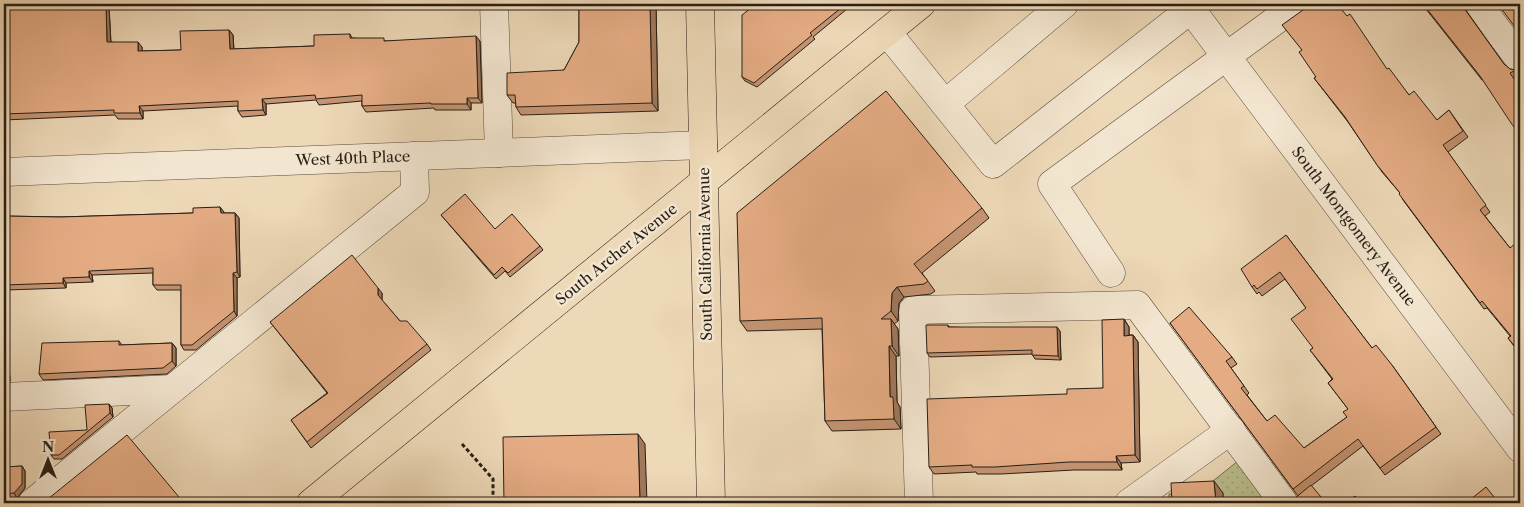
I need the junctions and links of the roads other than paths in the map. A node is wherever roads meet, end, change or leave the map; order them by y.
1 (494, 4) edge
2 (700, 4) edge
3 (921, 4) edge
4 (1064, 4) edge
5 (1298, 4) edge
6 (1478, 4) edge
7 (1189, 6) edge
8 (887, 32) junction
9 (1226, 56) junction
10 (1520, 60) edge
11 (945, 104) junction
12 (703, 145) junction
13 (499, 153) junction
14 (414, 156) junction
15 (4, 172) edge
16 (703, 182) junction
17 (1111, 273) dead end
18 (172, 389) junction
19 (4, 397) edge
20 (1231, 430) junction
21 (1520, 448) edge
22 (32, 503) edge
23 (311, 503) edge
24 (711, 503) edge
25 (919, 503) edge
26 (1130, 503) edge
27 (1284, 503) edge

1 - 13 street
2 - 12 main road, South California Avenue
3 - 8 main road, South Archer Avenue
4 - 11 street
5 - 9 street
6 - 10 street
7 - 9 street, South Montgomery Avenue
7 - 11 street
8 - 11 street
8 - 16 main road, South Archer Avenue
9 - 17 street
9 - 21 street, South Montgomery Avenue
12 - 13 street, West 40th Place
12 - 16 main road, South California Avenue
13 - 14 street, West 40th Place
14 - 15 street, West 40th Place
14 - 18 street
16 - 23 main road, South Archer Avenue
16 - 24 main road, South California Avenue
18 - 19 street
18 - 22 street
20 - 25 street
20 - 26 street
20 - 27 street

